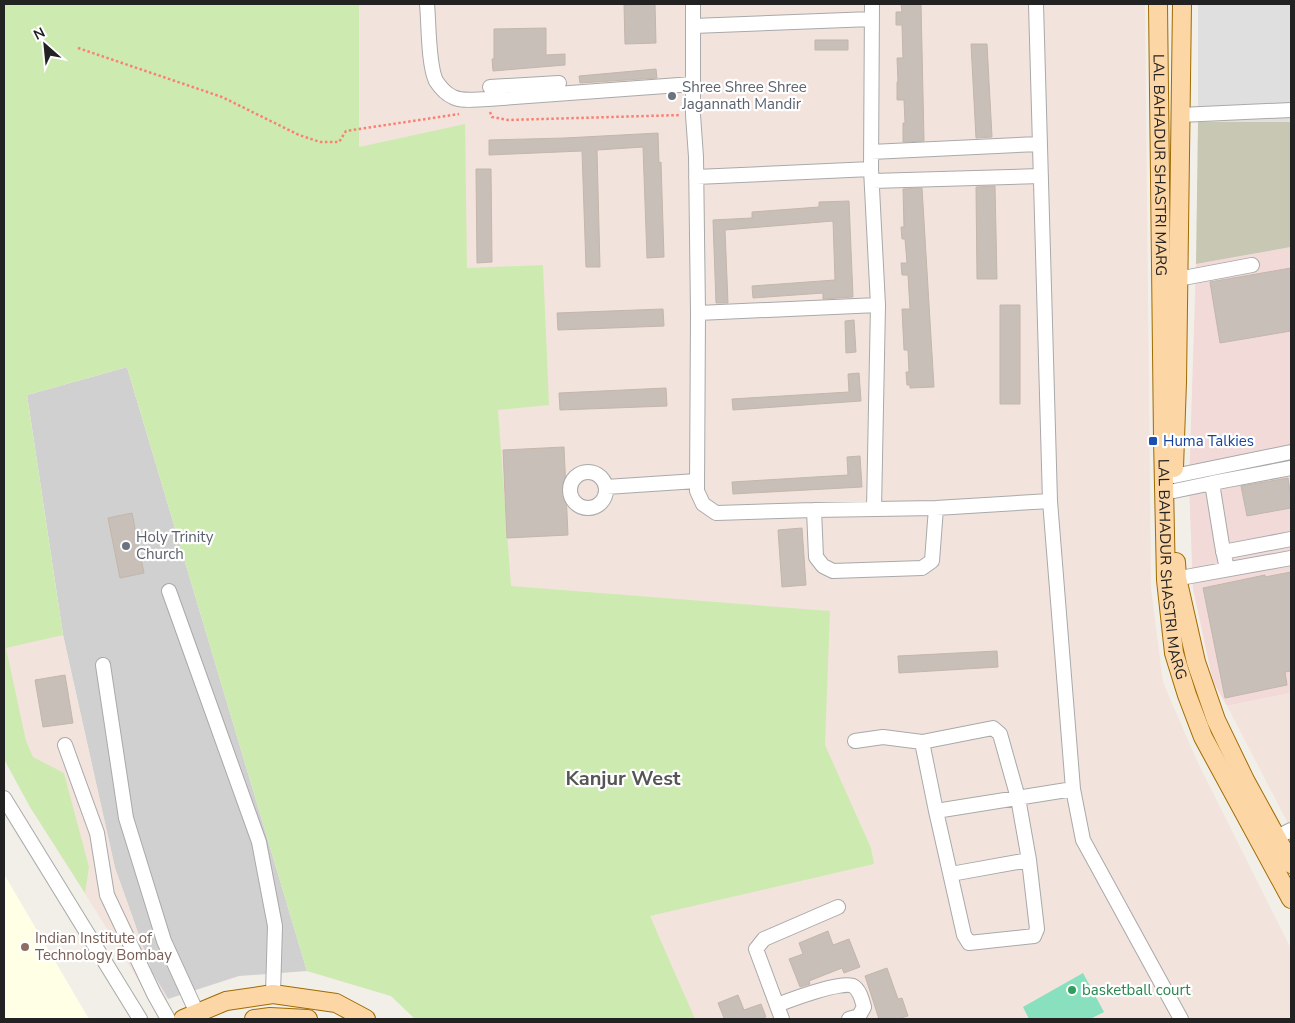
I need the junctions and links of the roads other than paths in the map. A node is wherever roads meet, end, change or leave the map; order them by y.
1 (427, 4) edge
2 (693, 4) edge
3 (872, 4) edge
4 (1036, 4) edge
5 (1158, 4) edge
6 (1182, 4) edge
7 (872, 19) junction
8 (693, 26) junction
9 (693, 84) junction
10 (1291, 110) edge
11 (1180, 115) junction
12 (1039, 144) junction
13 (872, 152) junction
14 (871, 175) junction
15 (1041, 176) junction
16 (696, 178) junction
17 (1252, 265) dead end
18 (1178, 279) junction
19 (878, 305) junction
20 (698, 313) junction
21 (1291, 452) edge
22 (1291, 468) edge
23 (697, 481) junction
24 (1212, 483) junction
25 (1174, 484) junction
26 (606, 488) dead end
27 (1050, 501) junction
28 (936, 508) junction
29 (874, 509) junction
30 (814, 510) junction
31 (1291, 539) edge
32 (1223, 552) junction
33 (1291, 558) edge
34 (1227, 569) junction
35 (1171, 579) junction
36 (169, 591) dead end
37 (103, 665) dead end
38 (855, 741) dead end
39 (922, 742) junction
40 (65, 745) dead end
41 (1073, 790) junction
42 (4, 798) edge
43 (1018, 798) junction
44 (936, 811) junction
45 (1284, 834) edge
46 (1029, 860) junction
47 (1291, 864) edge
48 (951, 874) junction
49 (1291, 899) edge
50 (838, 907) dead end
51 (273, 994) junction
52 (777, 1005) junction
53 (190, 1016) edge
54 (140, 1019) edge
55 (168, 1019) edge
56 (254, 1019) edge
57 (308, 1019) edge
58 (366, 1019) edge
59 (782, 1019) edge
60 (849, 1019) edge
61 (1181, 1019) edge

1 - 9 street
2 - 8 street
3 - 7 street
4 - 12 street
5 - 35 main road, LAL BAHADUR SHASTRI MARG
6 - 11 main road, LAL BAHADUR SHASTRI MARG
7 - 8 street
7 - 13 street
8 - 9 street
9 - 16 street
10 - 11 street
11 - 18 main road, LAL BAHADUR SHASTRI MARG
12 - 13 street
12 - 15 street
13 - 14 street
14 - 15 street
14 - 16 street
14 - 19 street
15 - 27 street
16 - 20 street
17 - 18 street
18 - 25 main road, LAL BAHADUR SHASTRI MARG
19 - 20 street
19 - 29 street
20 - 23 street
21 - 25 street
22 - 24 street
23 - 26 street
23 - 30 street
24 - 25 street
24 - 32 street
25 - 35 main road, LAL BAHADUR SHASTRI MARG
27 - 28 street
27 - 41 street
28 - 29 street
28 - 30 street
29 - 30 street
31 - 32 street
32 - 34 street
33 - 34 street
34 - 35 street
35 - 45 main road, LAL BAHADUR SHASTRI MARG
35 - 49 main road, LAL BAHADUR SHASTRI MARG
36 - 51 street
37 - 53 street
38 - 39 street
39 - 43 street
39 - 44 street
40 - 55 street
41 - 43 street
41 - 61 street
42 - 54 street
43 - 44 street
43 - 46 street
44 - 48 street
45 - 47 main road, LAL BAHADUR SHASTRI MARG
46 - 48 street
46 - 48 street
50 - 52 street
51 - 53 main road
51 - 58 main road
52 - 59 street
52 - 60 street
56 - 57 main road

